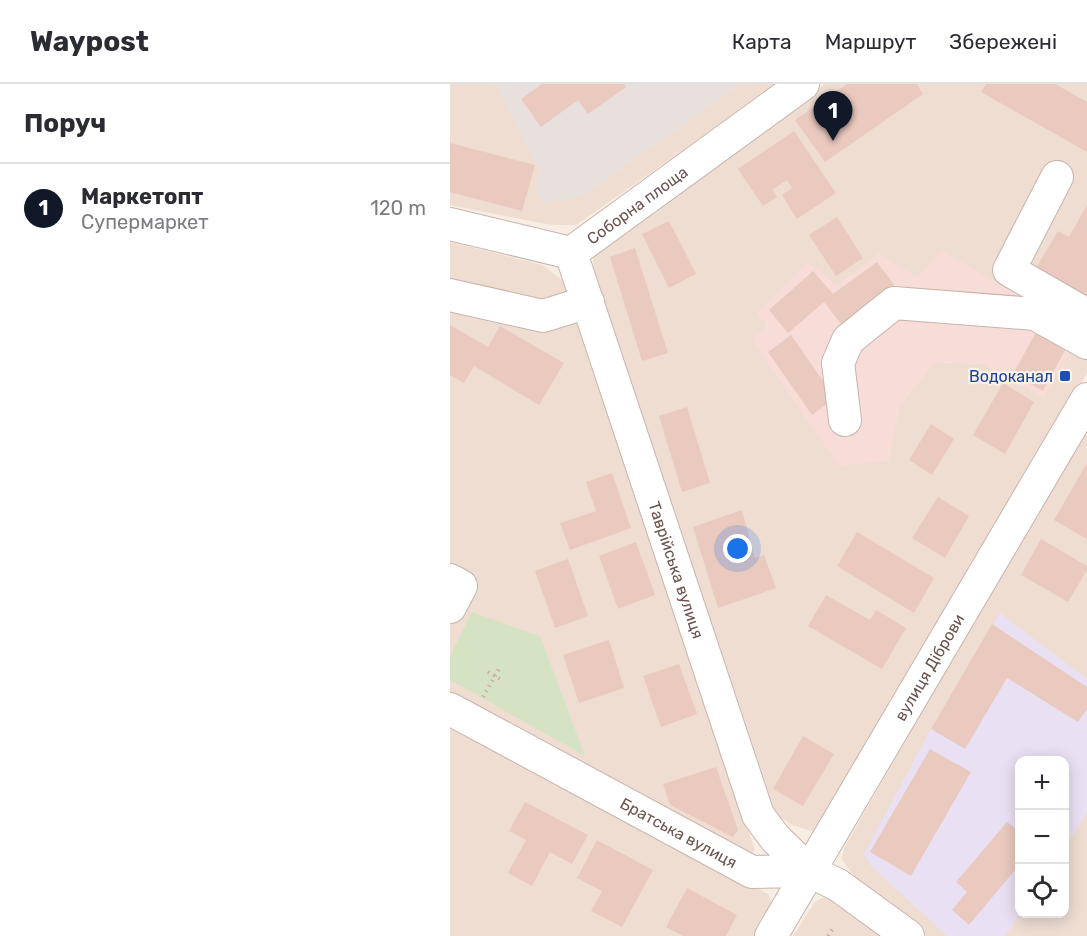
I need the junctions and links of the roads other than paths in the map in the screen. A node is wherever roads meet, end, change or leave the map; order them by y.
1 (803, 84) edge
2 (1057, 177) dead end
3 (450, 224) edge
4 (571, 253) junction
5 (450, 295) edge
6 (588, 302) junction
7 (1087, 315) edge
8 (1087, 343) edge
9 (1087, 399) edge
10 (845, 420) dead end
11 (450, 580) edge
12 (450, 607) edge
13 (464, 707) edge
14 (809, 871) junction
15 (771, 936) edge
16 (908, 936) edge

1 - 4 street, Соборна площа
2 - 7 street
3 - 4 street, Соборна площа
4 - 6 street, Таврійська вулиця
5 - 6 street
6 - 14 street, Таврійська вулиця
8 - 10 street
9 - 14 street, вулиця Діброви
11 - 12 street
13 - 14 street, Братська вулиця
14 - 15 street, вулиця Діброви
14 - 16 street, Братська вулиця

